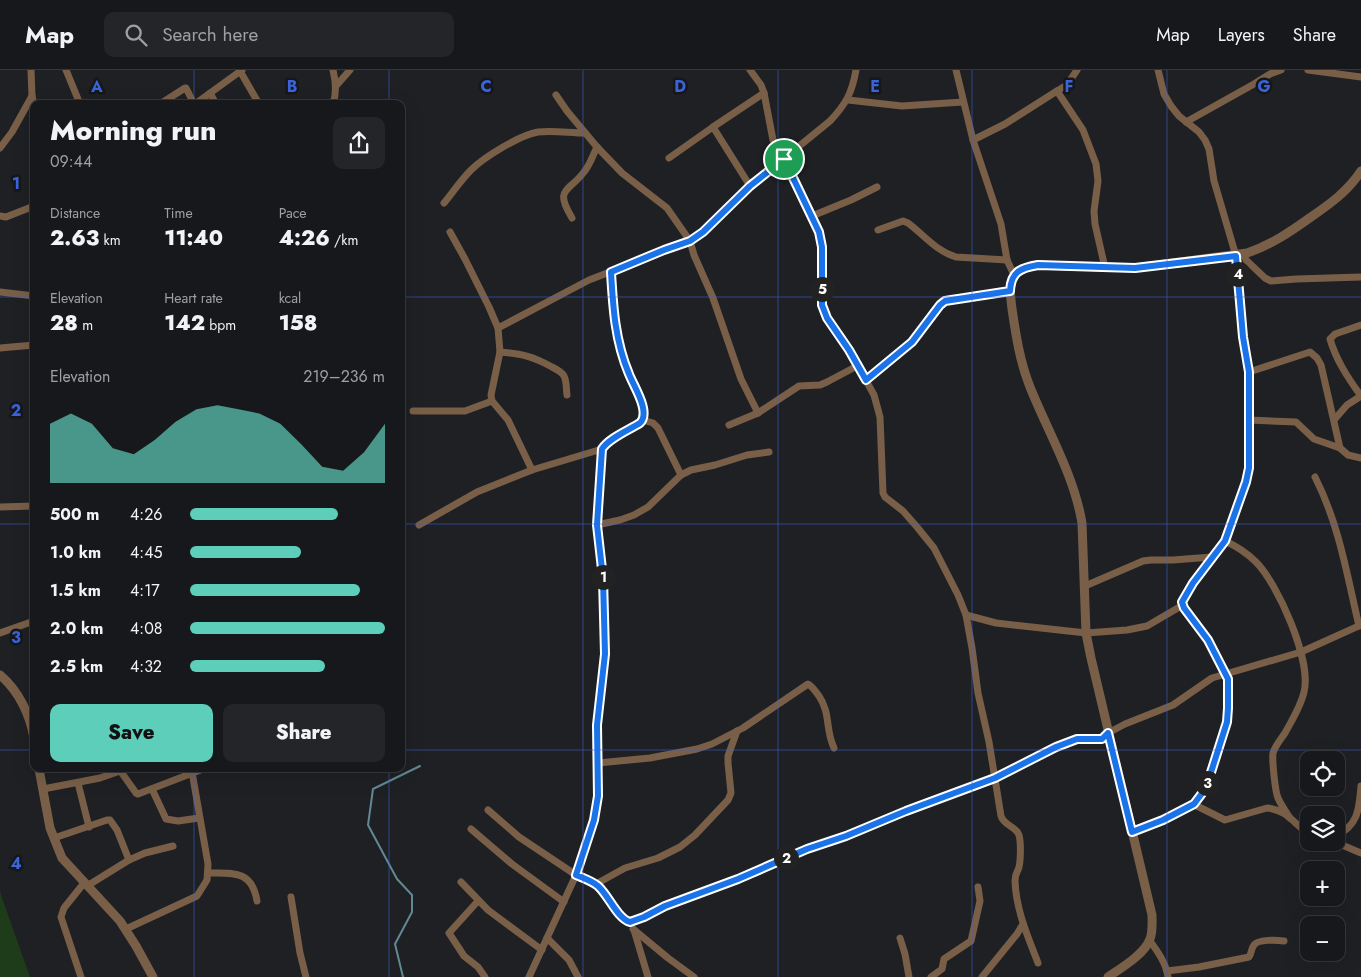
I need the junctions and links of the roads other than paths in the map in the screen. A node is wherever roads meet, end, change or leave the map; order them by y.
1 (31, 70) edge
2 (66, 70) edge
3 (241, 70) edge
4 (333, 70) edge
5 (350, 70) edge
6 (750, 70) edge
7 (856, 70) edge
8 (956, 70) edge
9 (1077, 70) edge
10 (1158, 70) edge
11 (1281, 70) edge
12 (1308, 70) edge
13 (1268, 72) edge
14 (1361, 77) edge
15 (336, 86) junction
16 (1057, 92) junction
17 (210, 93) junction
18 (764, 93) junction
19 (556, 95) dead end
20 (32, 96) junction
21 (33, 100) edge
22 (78, 100) edge
23 (166, 100) edge
24 (192, 100) edge
25 (200, 100) edge
26 (214, 100) edge
27 (257, 100) edge
28 (334, 100) edge
29 (848, 100) junction
30 (963, 102) junction
31 (1186, 122) junction
32 (713, 127) junction
33 (585, 132) junction
34 (973, 140) junction
35 (597, 147) junction
36 (0, 148) edge
37 (669, 158) dead end
38 (784, 159) junction
39 (1361, 171) edge
40 (750, 186) junction
41 (877, 187) dead end
42 (444, 203) dead end
43 (30, 207) edge
44 (812, 216) junction
45 (0, 217) edge
46 (572, 218) dead end
47 (878, 230) dead end
48 (450, 232) dead end
49 (690, 241) junction
50 (1240, 255) junction
51 (1007, 260) junction
52 (1104, 268) junction
53 (611, 272) junction
54 (1014, 275) junction
55 (1361, 277) edge
56 (1010, 291) junction
57 (0, 292) edge
58 (30, 296) edge
59 (1361, 325) edge
60 (498, 328) junction
61 (30, 345) edge
62 (0, 348) edge
63 (500, 352) junction
64 (857, 366) junction
65 (1249, 372) junction
66 (866, 380) junction
67 (567, 396) dead end
68 (1361, 396) edge
69 (492, 401) junction
70 (413, 411) dead end
71 (758, 413) junction
72 (643, 420) junction
73 (1249, 420) junction
74 (1334, 420) junction
75 (729, 425) dead end
76 (1340, 448) junction
77 (602, 449) junction
78 (769, 452) dead end
79 (1361, 458) edge
80 (532, 470) junction
81 (681, 475) junction
82 (1315, 477) dead end
83 (30, 506) edge
84 (0, 507) edge
85 (419, 525) dead end
86 (597, 525) junction
87 (1225, 541) junction
88 (1212, 557) junction
89 (1085, 586) junction
90 (1183, 605) junction
91 (966, 615) junction
92 (30, 622) edge
93 (1360, 625) edge
94 (0, 633) edge
95 (1086, 633) junction
96 (1300, 652) junction
97 (1226, 673) junction
98 (0, 675) edge
99 (30, 723) edge
100 (737, 731) junction
101 (1108, 733) junction
102 (834, 748) dead end
103 (598, 763) junction
104 (40, 772) edge
105 (115, 772) edge
106 (121, 772) edge
107 (189, 772) edge
108 (995, 778) junction
109 (78, 783) junction
110 (1361, 786) edge
111 (43, 789) junction
112 (152, 789) junction
113 (1194, 804) junction
114 (488, 810) dead end
115 (199, 818) junction
116 (1290, 818) junction
117 (89, 826) junction
118 (1300, 826) edge
119 (471, 829) dead end
120 (1345, 830) edge
121 (1132, 832) junction
122 (54, 838) junction
123 (172, 846) dead end
124 (1345, 846) edge
125 (1361, 853) edge
126 (129, 860) junction
127 (208, 873) junction
128 (576, 875) junction
129 (461, 882) dead end
130 (85, 884) junction
131 (596, 884) junction
132 (978, 887) dead end
133 (291, 897) dead end
134 (257, 901) dead end
135 (478, 901) junction
136 (564, 902) junction
137 (1023, 924) junction
138 (632, 925) junction
139 (126, 929) junction
140 (547, 938) junction
141 (900, 938) dead end
142 (1150, 941) junction
143 (1284, 941) dead end
144 (542, 950) junction
145 (1038, 963) dead end
146 (1168, 974) edge
147 (81, 977) edge
148 (153, 977) edge
149 (306, 977) edge
150 (485, 977) edge
151 (529, 977) edge
152 (578, 977) edge
153 (648, 977) edge
154 (694, 977) edge
155 (909, 977) edge
156 (931, 977) edge
157 (982, 977) edge
158 (1108, 977) edge

1 - 20 street
2 - 22 street
3 - 17 street
3 - 27 street
4 - 15 street
5 - 15 street
6 - 18 street
7 - 29 street
8 - 30 street
9 - 16 street
10 - 31 street
11 - 13 street
12 - 14 street
13 - 31 street
15 - 28 street
16 - 34 street
16 - 52 street
17 - 25 street
17 - 26 street
18 - 32 street
18 - 38 street
19 - 33 street
20 - 21 street
20 - 36 street
23 - 24 street
29 - 30 street
29 - 38 street
30 - 34 street
31 - 50 street
32 - 37 street
32 - 40 street
33 - 35 street
33 - 42 street
34 - 51 street
35 - 46 street
35 - 49 street
38 - 40 street
38 - 44 street
39 - 50 street
40 - 49 street
41 - 44 street
43 - 45 street
44 - 64 street
47 - 51 street
48 - 60 street
49 - 53 street
49 - 71 street
50 - 52 street
50 - 55 street
50 - 65 street
51 - 54 street
52 - 54 street
53 - 60 street
53 - 72 street
54 - 56 street
56 - 66 street
56 - 89 street
57 - 58 street
59 - 68 street
60 - 63 street
61 - 62 street
63 - 67 street
63 - 69 street
64 - 66 street
64 - 71 street
65 - 73 street
65 - 74 street
66 - 91 street
68 - 74 street
69 - 70 street
69 - 80 street
71 - 75 street
72 - 77 street
72 - 81 street
73 - 76 street
73 - 87 street
74 - 76 street
76 - 79 street
77 - 80 street
77 - 86 street
78 - 81 street
80 - 85 street
81 - 86 street
82 - 93 street
83 - 84 street
86 - 103 street
87 - 88 street
87 - 96 street
88 - 89 street
88 - 90 street
89 - 95 street
90 - 95 street
90 - 97 street
91 - 95 street
91 - 108 street
92 - 94 street
93 - 96 street
95 - 101 street
96 - 97 street
96 - 116 street
97 - 101 street
97 - 113 street
98 - 99 street
100 - 102 street
100 - 103 street
100 - 131 street
101 - 108 street
101 - 121 street
103 - 128 street
104 - 111 street
105 - 109 street
106 - 112 street
107 - 112 street
107 - 115 street
108 - 137 street
108 - 138 street
109 - 111 street
109 - 117 street
110 - 120 street
111 - 122 street
112 - 115 street
113 - 116 street
113 - 121 street
114 - 128 street
115 - 127 street
116 - 118 street
117 - 122 street
117 - 126 street
119 - 136 street
121 - 142 street
122 - 130 street
123 - 126 street
124 - 125 street
126 - 130 street
127 - 134 street
127 - 139 street
128 - 131 street
128 - 136 street
129 - 135 street
130 - 139 street
130 - 147 street
131 - 138 street
132 - 156 street
133 - 149 street
135 - 144 street
135 - 150 street
136 - 140 street
137 - 145 street
137 - 157 street
138 - 153 street
138 - 154 street
139 - 148 street
140 - 144 street
140 - 152 street
141 - 155 street
142 - 146 street
142 - 158 street
143 - 146 street
144 - 151 street

